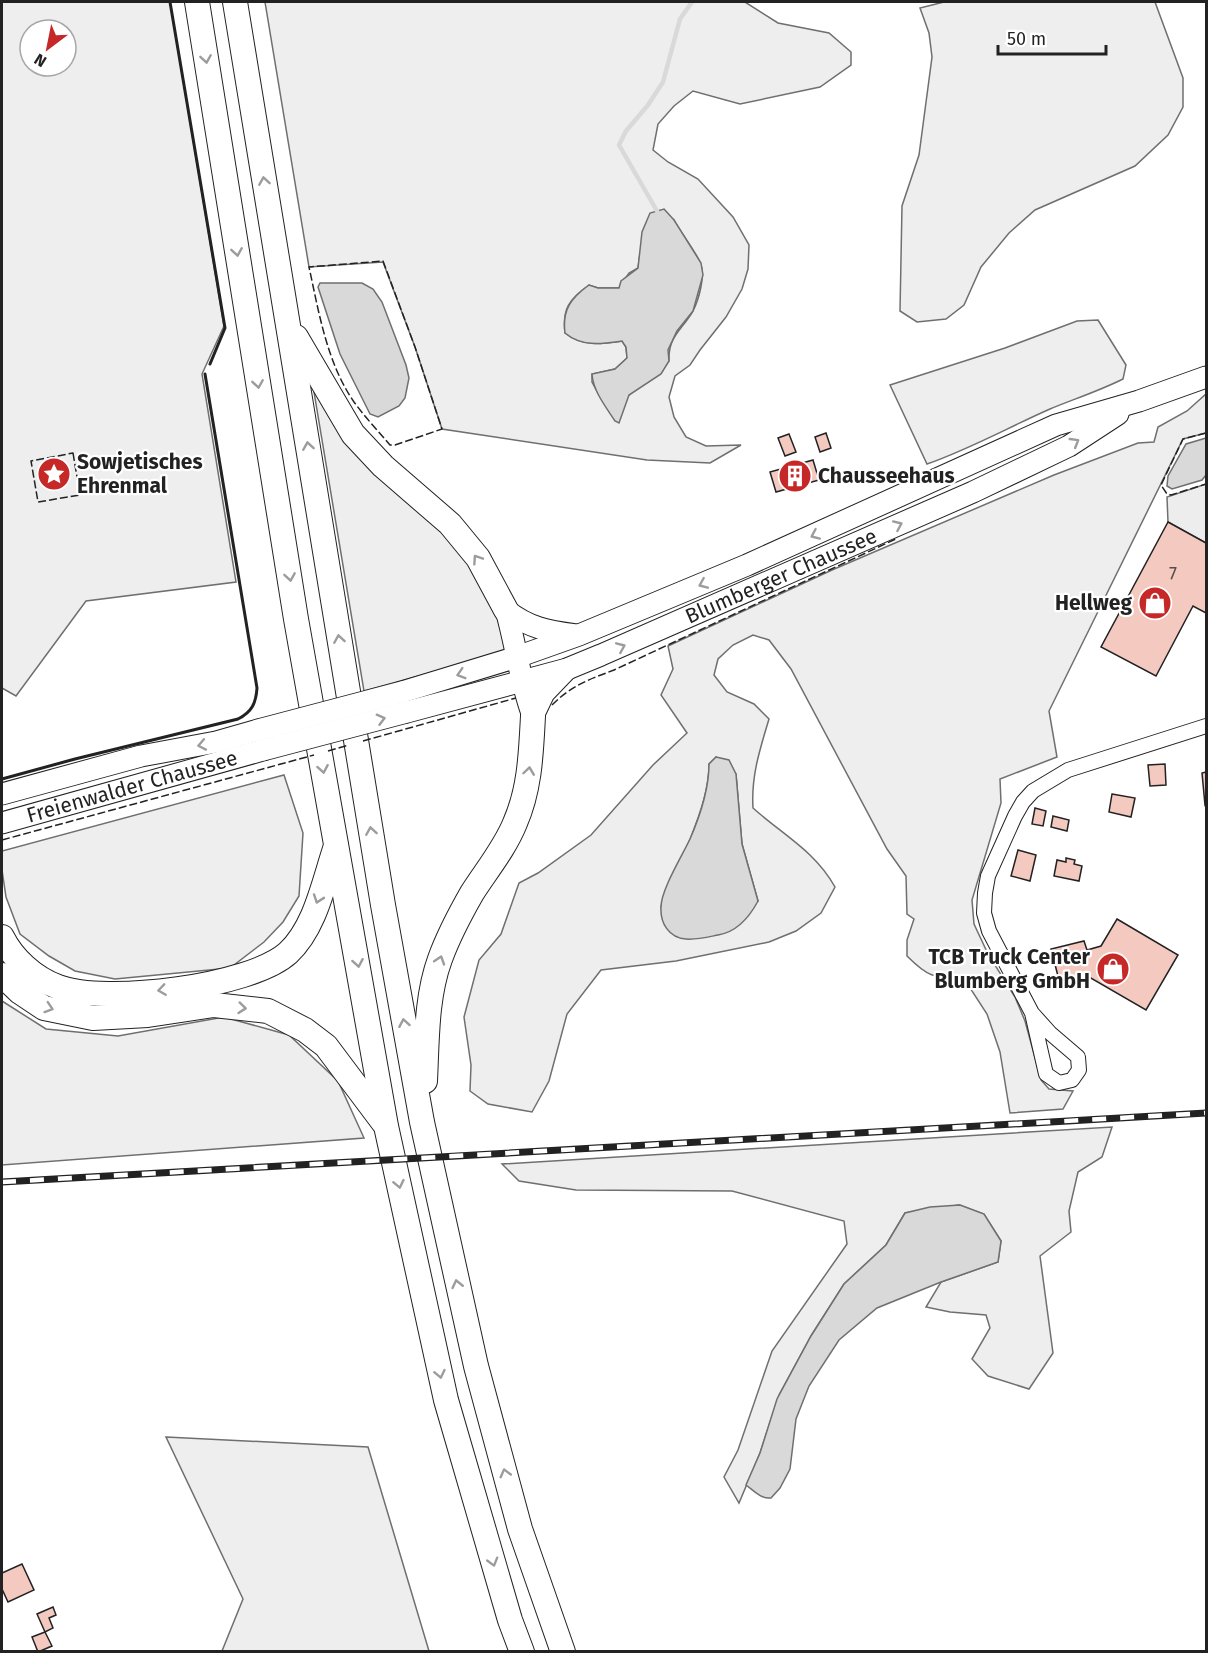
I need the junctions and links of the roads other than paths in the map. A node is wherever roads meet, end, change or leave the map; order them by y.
1 (197, 2) edge
2 (235, 2) edge
3 (287, 321) junction
4 (1206, 377) edge
5 (1139, 401) junction
6 (506, 610) junction
7 (579, 635) junction
8 (518, 657) junction
9 (567, 669) junction
10 (521, 681) junction
11 (405, 702) junction
12 (533, 716) junction
13 (1206, 726) edge
14 (261, 740) junction
15 (2, 794) edge
16 (2, 823) edge
17 (337, 844) junction
18 (2, 937) edge
19 (2, 975) edge
20 (1032, 1013) junction
21 (422, 1122) junction
22 (386, 1126) junction
23 (522, 1652) edge
24 (562, 1652) edge

1 -> 17 highway
3 -> 2 highway
6 -> 3 highway
21 -> 3 highway
4 - 5 main road, Blumberger Chaussee
5 -> 7 main road, Blumberger Chaussee
9 -> 5 main road, Blumberger Chaussee
6 - 7 main road
6 - 8 main road
7 - 8 main road, Blumberger Chaussee
8 - 10 main road
8 -> 11 main road, Blumberger Chaussee
9 - 10 main road, Blumberger Chaussee
9 - 12 main road
10 - 11 main road, Blumberger Chaussee
10 - 12 main road
11 - 14 main road, bridge
21 -> 12 highway
13 - 20 street
14 -> 15 main road, Freienwalder Chaussee
14 - 16 main road, Freienwalder Chaussee
17 -> 18 highway
17 -> 22 highway
19 -> 22 highway
20 - 20 street
24 -> 21 highway
22 -> 23 highway

